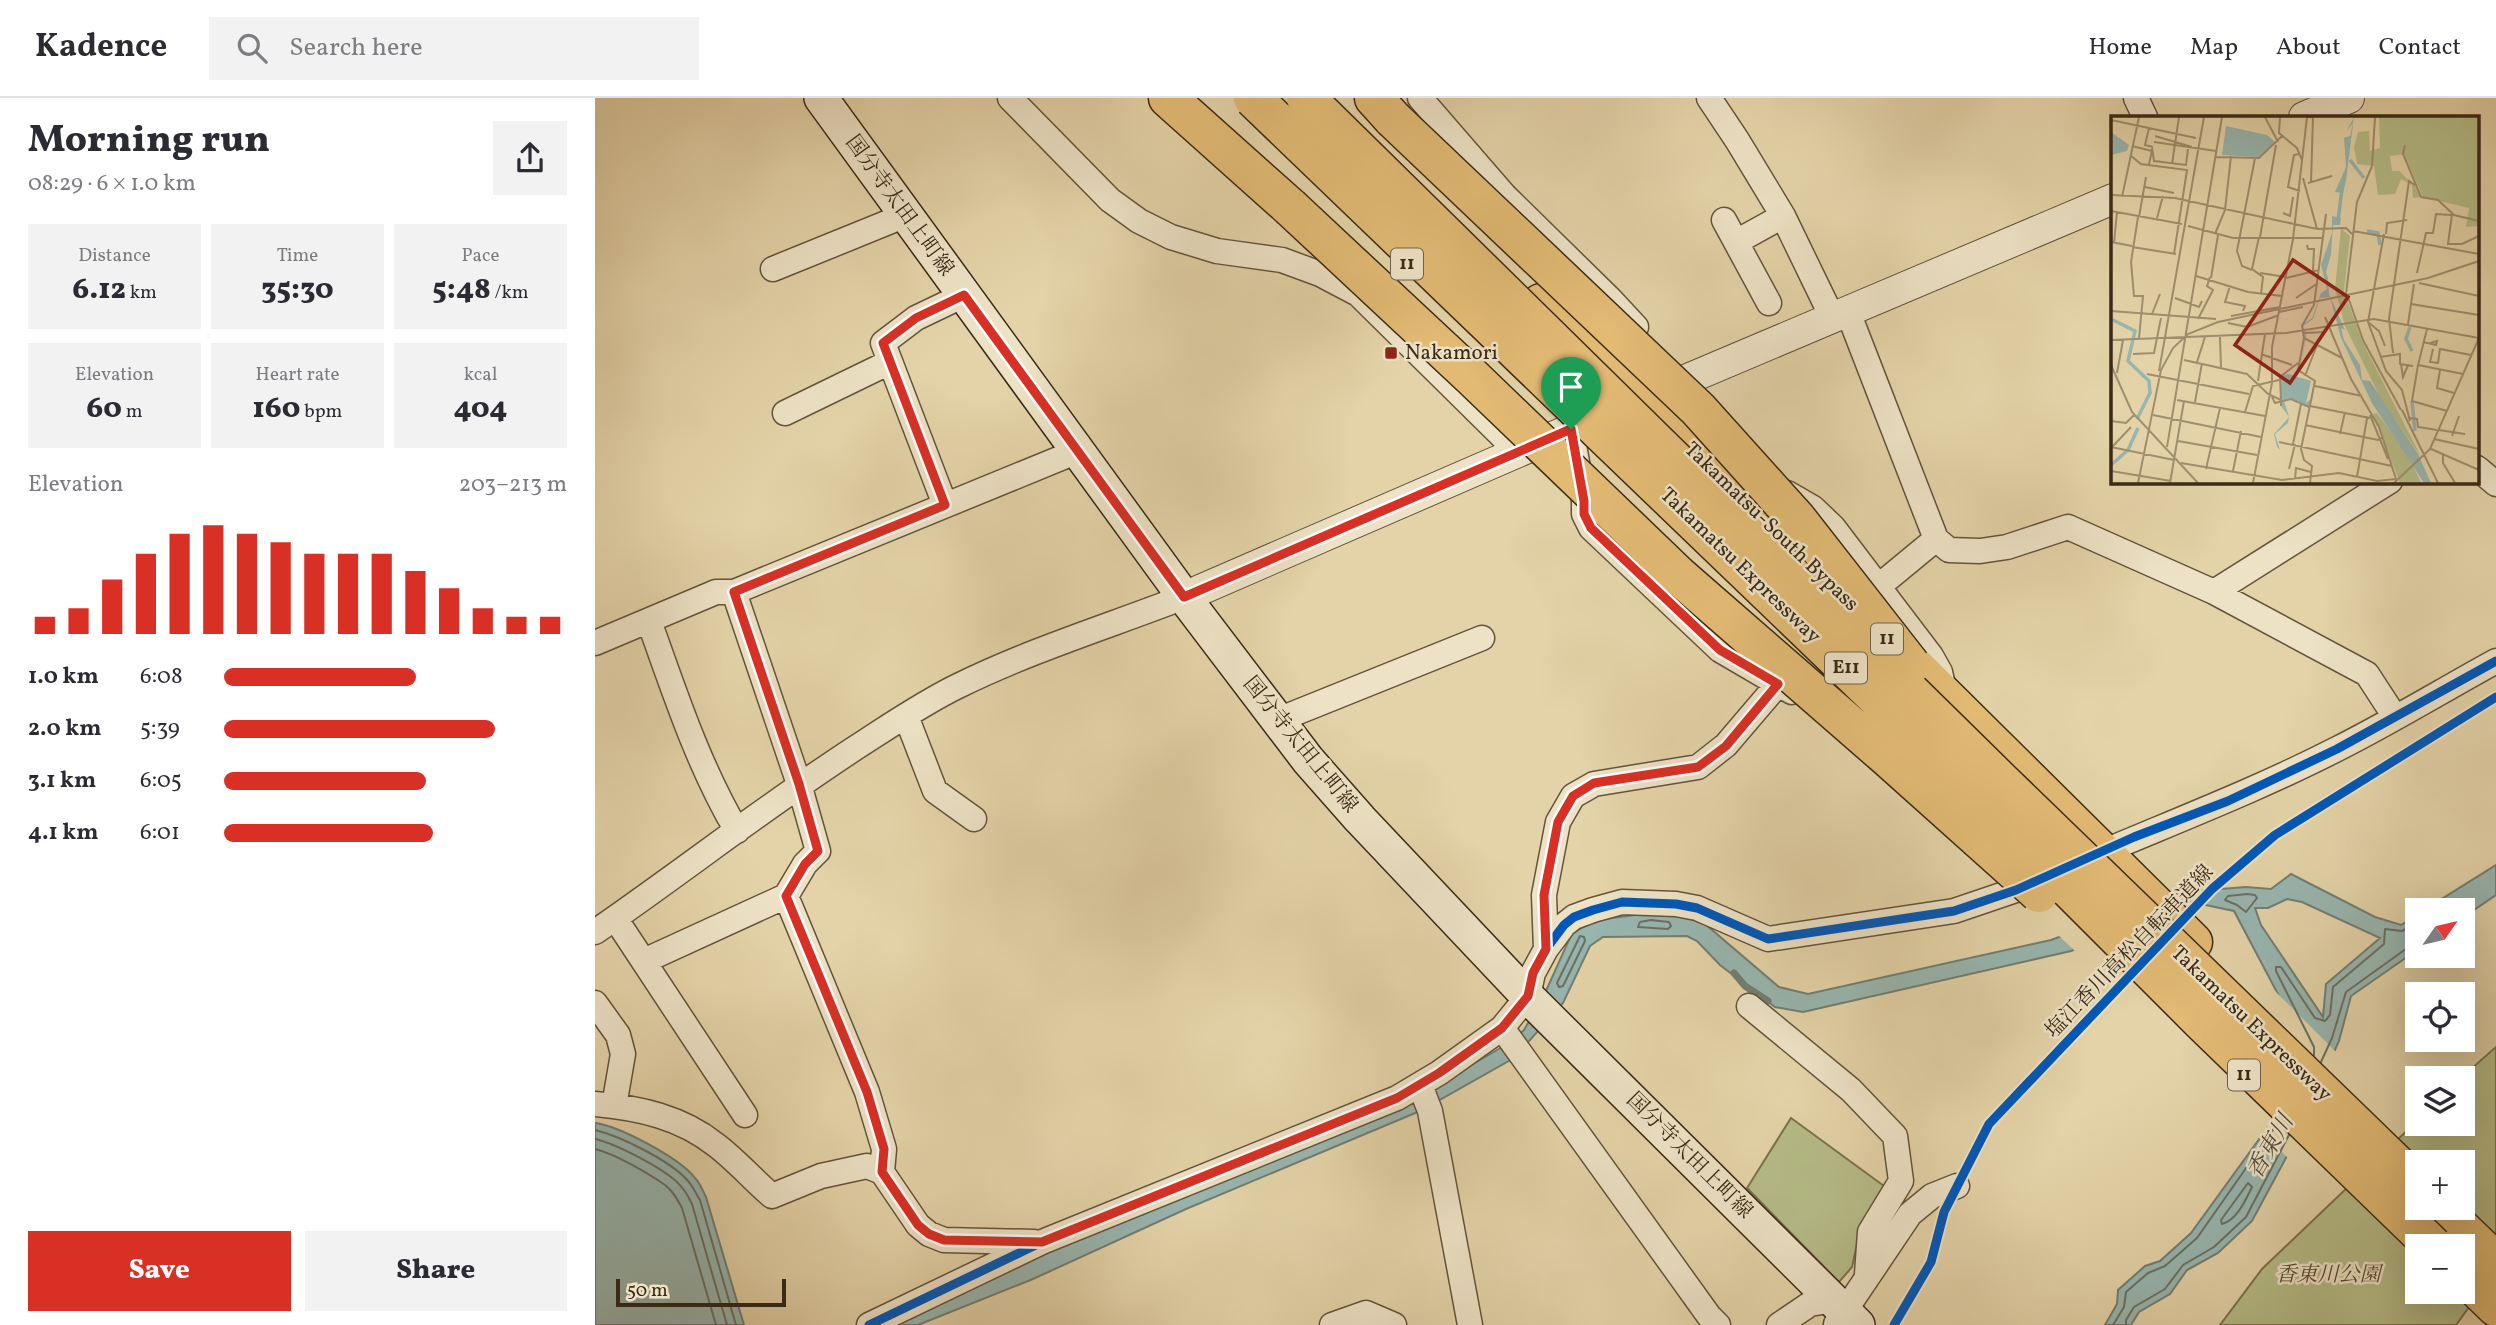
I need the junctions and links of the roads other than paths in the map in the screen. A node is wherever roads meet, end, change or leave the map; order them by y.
1 (821, 98) edge
2 (1010, 98) edge
3 (1168, 98) edge
4 (1244, 98) edge
5 (1253, 98) edge
6 (1307, 98) edge
7 (1331, 98) edge
8 (1709, 98) edge
9 (2136, 98) edge
10 (2349, 98) edge
11 (1396, 105) edge
12 (2145, 116) edge
13 (2306, 116) edge
14 (2111, 200) edge
15 (906, 215) junction
16 (1783, 216) junction
17 (1724, 220) dead end
18 (1736, 242) junction
19 (773, 269) dead end
20 (964, 295) junction
21 (1769, 303) dead end
22 (1841, 316) junction
23 (890, 362) junction
24 (1640, 399) junction
25 (785, 412) dead end
26 (1571, 429) junction
27 (1078, 451) junction
28 (1518, 452) junction
29 (2479, 470) edge
30 (1723, 479) junction
31 (2388, 483) edge
32 (2496, 484) edge
33 (945, 505) junction
34 (1936, 539) junction
35 (1879, 586) junction
36 (734, 592) junction
37 (2214, 592) junction
38 (1184, 597) junction
39 (649, 621) junction
40 (1482, 638) dead end
41 (595, 643) edge
42 (2496, 661) edge
43 (1778, 684) junction
44 (1943, 694) junction
45 (906, 716) junction
46 (2395, 717) junction
47 (1278, 720) junction
48 (1999, 779) junction
49 (1939, 782) junction
50 (799, 784) junction
51 (974, 819) dead end
52 (737, 831) junction
53 (2103, 852) junction
54 (2040, 878) junction
55 (786, 896) junction
56 (615, 918) junction
57 (595, 932) edge
58 (1546, 949) junction
59 (644, 961) junction
60 (595, 1003) edge
61 (1538, 1006) junction
62 (1749, 1006) dead end
63 (2202, 1022) junction
64 (1504, 1031) junction
65 (1425, 1095) junction
66 (604, 1105) edge
67 (745, 1115) dead end
68 (2405, 1155) edge
69 (882, 1172) junction
70 (2405, 1172) edge
71 (1957, 1186) dead end
72 (2452, 1220) edge
73 (2469, 1220) edge
74 (2409, 1234) edge
75 (2421, 1234) edge
76 (1042, 1242) junction
77 (2496, 1247) edge
78 (2496, 1262) edge
79 (1867, 1274) junction
80 (2475, 1292) edge
81 (2489, 1312) edge
82 (1843, 1315) edge
83 (869, 1325) edge
84 (1332, 1325) edge
85 (1394, 1325) edge
86 (1470, 1325) edge
87 (1718, 1325) edge
88 (1779, 1325) edge

1 - 15 main road, 国分寺太田上町線
2 - 28 street
3 - 63 highway, bridge
4 - 26 highway, 11
5 - 63 highway, Takamatsu Expressway / E11, bridge
6 - 48 highway, Takamatsu Expressway / E11, bridge
7 - 24 highway, Takamatsu-South Bypass / 11
8 - 16 street
9 - 12 street
10 - 13 street
11 - 24 street
11 - 48 highway, bridge
14 - 22 street
15 - 19 street
15 - 20 main road, 国分寺太田上町線
16 - 18 street
16 - 22 street
17 - 18 street
18 - 21 street
20 - 23 street
20 - 27 main road, 国分寺太田上町線
22 - 24 street
22 - 34 street
23 - 25 street
23 - 33 street
24 - 26 street
24 - 30 highway, Takamatsu-South Bypass / 11
26 - 28 street
26 - 43 street
26 - 49 highway, 11
27 - 33 street
27 - 38 main road, 国分寺太田上町線
28 - 38 street
29 - 32 street
30 - 35 street
30 - 44 highway, Takamatsu-South Bypass / 11
31 - 37 street
33 - 36 street
34 - 35 street
34 - 37 street
35 - 44 street
36 - 39 street
36 - 50 street
37 - 46 street
38 - 45 street
38 - 47 main road, 国分寺太田上町線
39 - 41 street
39 - 52 street
40 - 47 street
42 - 46 street
43 - 49 street
43 - 58 street
44 - 53 highway, Takamatsu-South Bypass / 11
45 - 50 street
45 - 51 street
46 - 53 street
47 - 61 main road, 国分寺太田上町線
48 - 70 highway, Takamatsu Expressway / E11, bridge
49 - 54 highway, 11
50 - 52 street
50 - 55 street
52 - 56 street
53 - 54 street
53 - 68 highway, Takamatsu-South Bypass / 11
54 - 58 street
54 - 74 highway, 11
55 - 59 street
55 - 69 street
56 - 57 street
56 - 59 street
58 - 61 street
59 - 67 street
60 - 66 street
61 - 64 street
61 - 82 main road, 国分寺太田上町線
62 - 79 street
63 - 75 highway, Takamatsu Expressway / E11, bridge
64 - 65 street
64 - 87 street
65 - 76 street
65 - 86 street
66 - 69 street
69 - 76 street
71 - 79 street
72 - 78 highway
73 - 77 highway
76 - 83 street
79 - 82 street
80 - 81 highway
82 - 88 street
84 - 85 street

